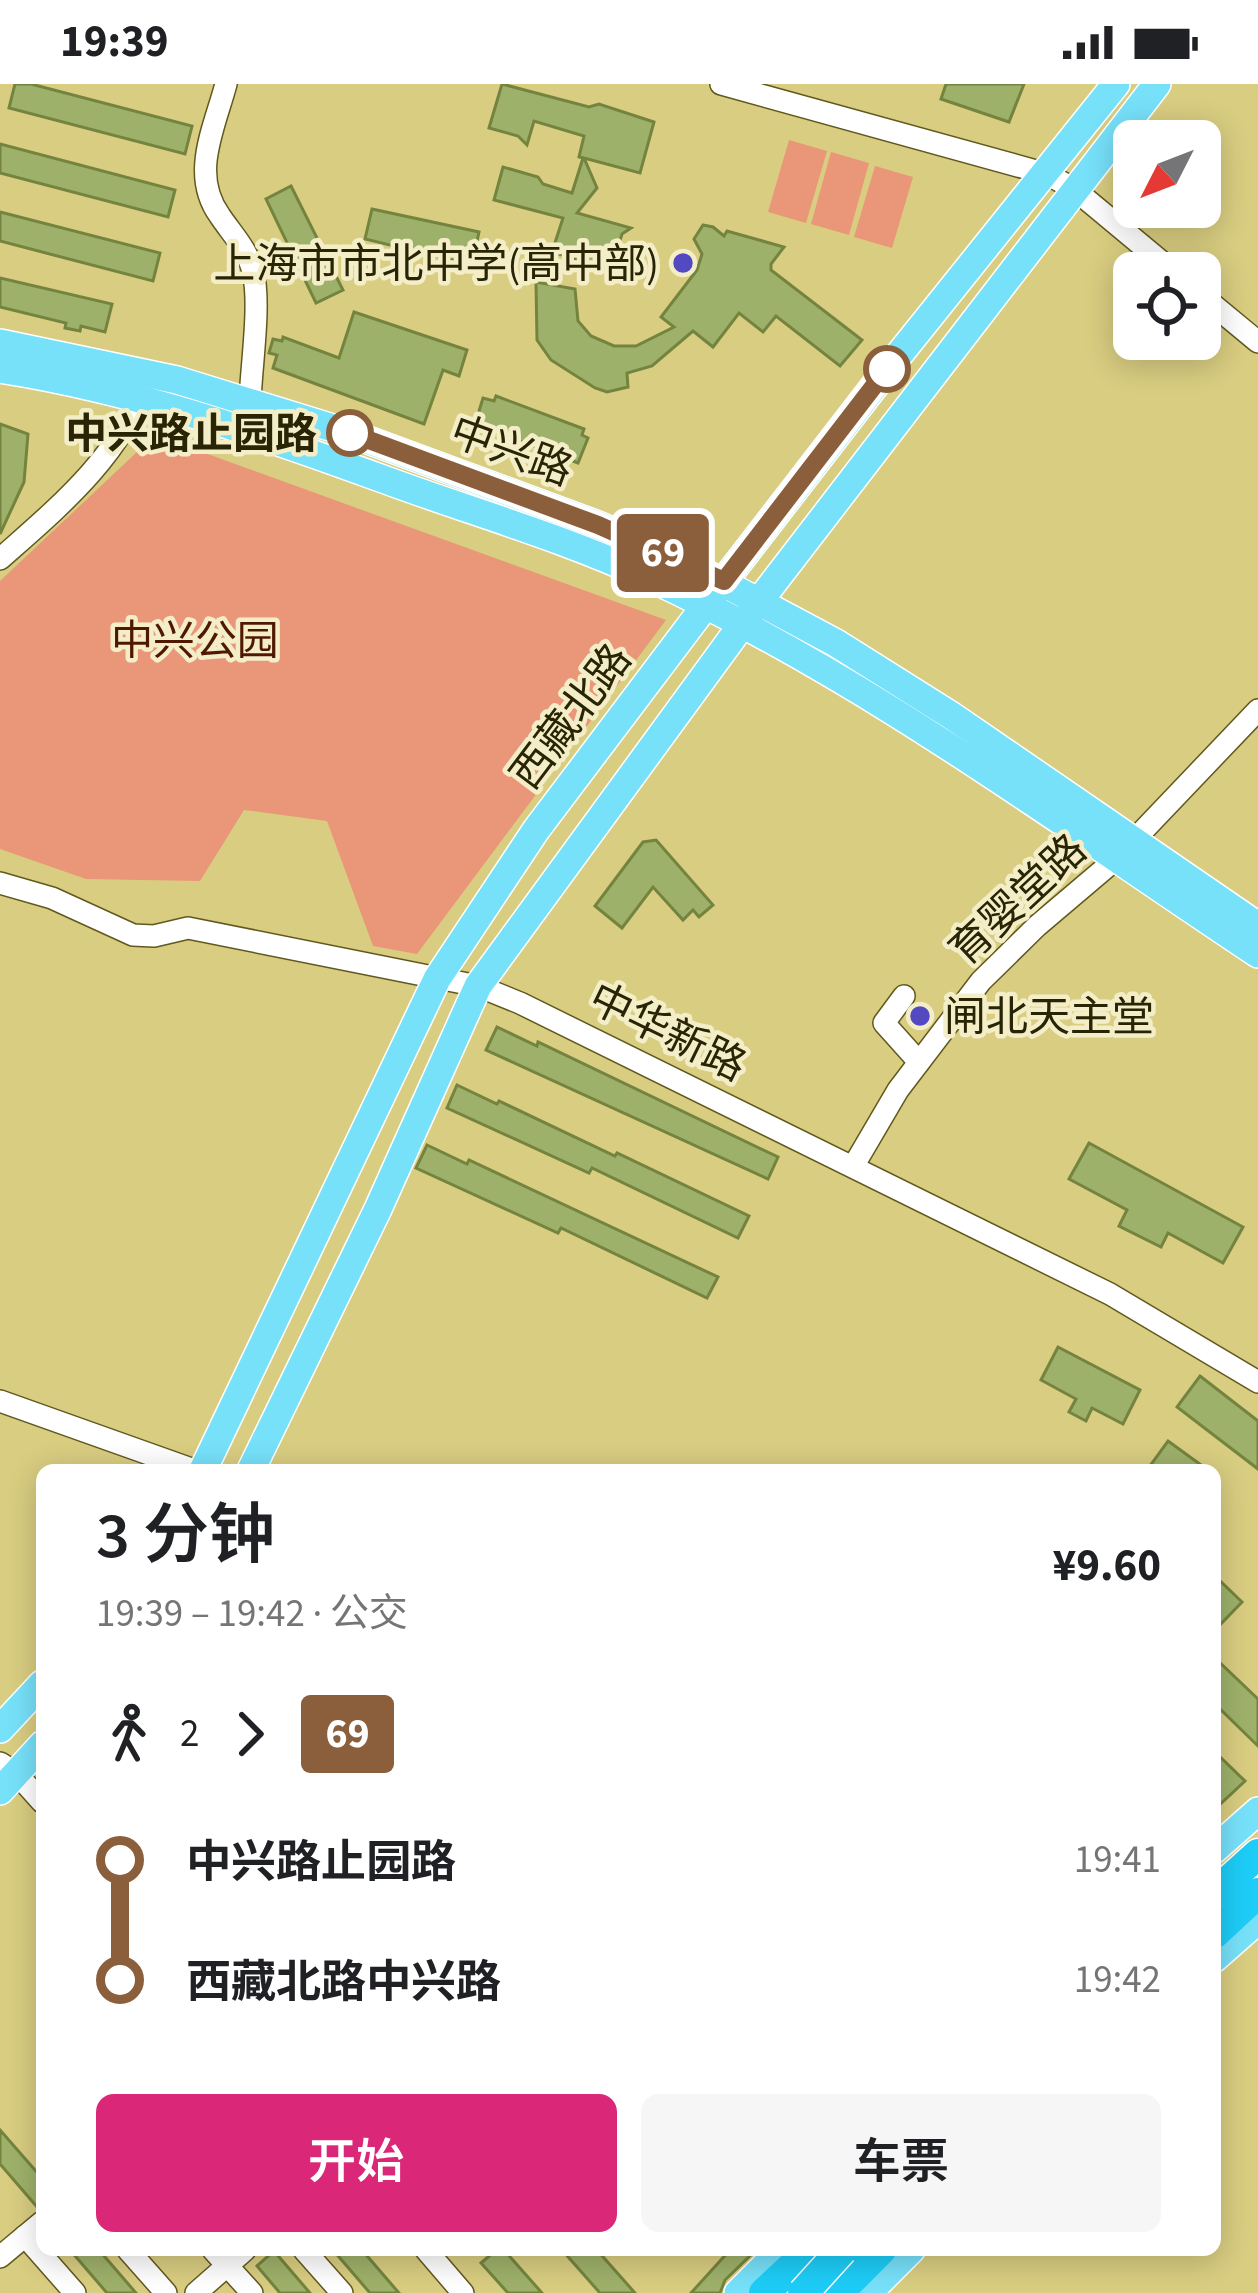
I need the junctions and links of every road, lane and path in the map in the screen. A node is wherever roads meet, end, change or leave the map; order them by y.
1 (226, 84) edge
2 (721, 84) edge
3 (1116, 84) edge
4 (1157, 84) edge
5 (1048, 174) junction
6 (1074, 189) junction
7 (1150, 252) edge
8 (1221, 311) edge
9 (1258, 342) edge
10 (0, 343) edge
11 (0, 368) edge
12 (144, 384) junction
13 (250, 402) junction
14 (0, 559) edge
15 (724, 581) junction
16 (760, 600) junction
17 (706, 606) junction
18 (742, 625) junction
19 (1258, 710) edge
20 (1125, 850) junction
21 (0, 883) edge
22 (1258, 926) edge
23 (1258, 955) edge
24 (437, 979) junction
25 (478, 986) junction
26 (904, 996) dead end
27 (919, 1062) junction
28 (854, 1165) junction
29 (1258, 1382) edge
30 (0, 1401) edge
31 (182, 1464) edge
32 (202, 1464) edge
33 (254, 1464) edge
34 (36, 1690) edge
35 (0, 1729) edge
36 (36, 1750) edge
37 (6, 1775) edge
38 (36, 1798) edge
39 (1258, 1811) edge
40 (1221, 1845) edge
41 (1258, 1854) edge
42 (1221, 1888) edge
43 (1258, 1893) edge
44 (1258, 1920) edge
45 (1221, 1927) edge
46 (1221, 1953) edge
47 (33, 2229) edge
48 (51, 2256) edge
49 (133, 2256) edge
50 (309, 2256) edge
51 (431, 2256) edge
52 (775, 2256) edge
53 (806, 2256) edge
54 (865, 2256) edge
55 (872, 2256) edge
56 (905, 2256) edge
57 (0, 2257) edge
58 (220, 2258) edge
59 (837, 2279) edge
60 (75, 2293) edge
61 (166, 2293) edge
62 (196, 2293) edge
63 (252, 2293) edge
64 (342, 2293) edge
65 (463, 2293) edge
66 (738, 2293) edge
67 (765, 2293) edge
68 (802, 2293) edge
69 (868, 2293) edge

1 - 13 street
2 - 5 street
3 - 5 main road, 西藏北路
4 - 6 main road, 西藏北路
5 - 6 street
5 - 15 main road, 西藏北路
6 - 7 street
6 - 16 main road, 西藏北路
8 - 9 street
10 - 12 main road, 中兴路
11 - 12 main road, 中兴路
12 - 13 main road, 中兴路
12 - 14 street
12 - 17 main road, 中兴路
13 - 15 main road, 中兴路
15 - 16 main road, 中兴路
15 - 17 main road, 西藏北路
16 - 18 main road, 西藏北路
16 - 20 main road, 中兴路
17 - 18 main road, 中兴路
17 - 24 main road, 西藏北路
18 - 20 main road, 中兴路
18 - 25 main road, 西藏北路
19 - 20 street, 育婴堂路
20 - 22 main road, 中兴路
20 - 23 main road, 中兴路
20 - 27 street, 育婴堂路
21 - 24 street, 中华新路
24 - 25 street, 中华新路
24 - 32 main road, 西藏北路
25 - 28 street, 中华新路
25 - 33 main road, 西藏北路
26 - 27 street
27 - 28 street, 育婴堂路
28 - 29 street, 中华新路
30 - 31 street
34 - 35 main road
36 - 37 main road
37 - 38 street
39 - 40 main road
41 - 42 highway
43 - 45 highway
44 - 46 main road
47 - 57 street
48 - 60 street
49 - 61 street
50 - 64 street
51 - 65 street
52 - 66 main road
53 - 67 highway
54 - 59 main road
55 - 59 highway
56 - 69 main road
58 - 62 street
58 - 63 street
59 - 68 highway, bridge

